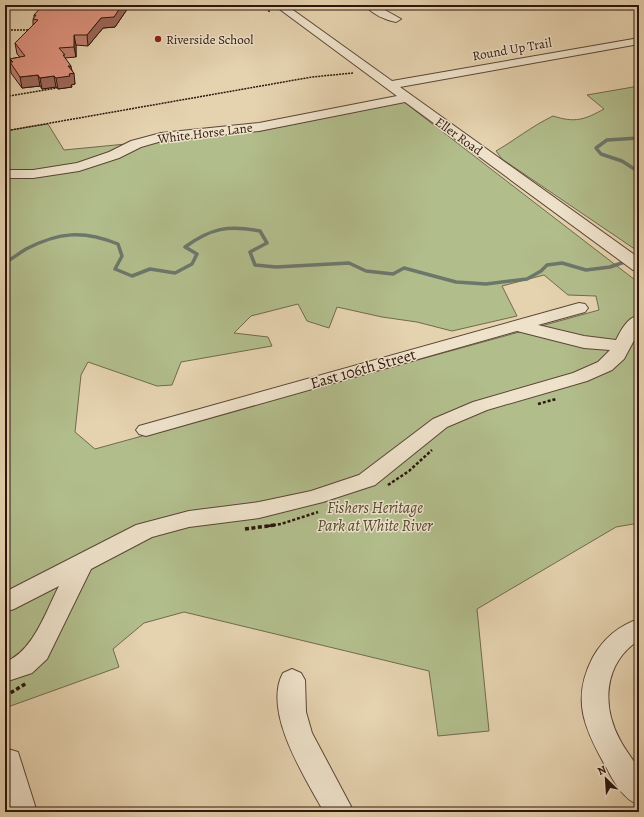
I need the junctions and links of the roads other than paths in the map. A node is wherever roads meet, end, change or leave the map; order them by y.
1 (279, 5) edge
2 (370, 5) edge
3 (396, 19) dead end
4 (639, 41) edge
5 (389, 85) junction
6 (407, 98) junction
7 (5, 174) edge
8 (639, 266) edge
9 (579, 308) dead end
10 (639, 320) edge
11 (515, 326) junction
12 (622, 346) junction
13 (146, 430) dead end
14 (81, 565) junction
15 (5, 603) edge
16 (639, 629) edge
17 (5, 672) edge
18 (292, 680) dead end
19 (8, 760) dead end
20 (639, 792) edge
21 (22, 812) edge
22 (339, 812) edge

1 - 5 street, Eller Road
2 - 3 street
4 - 5 street, Round Up Trail
5 - 6 street, Eller Road
6 - 7 street, White Horse Lane
6 - 8 street, Eller Road
9 - 11 street, East 106th Street
10 - 12 street
11 - 12 street
11 - 13 street, East 106th Street
12 - 14 street
14 - 15 street
14 - 17 street
16 - 20 street
18 - 22 street
19 - 21 street

